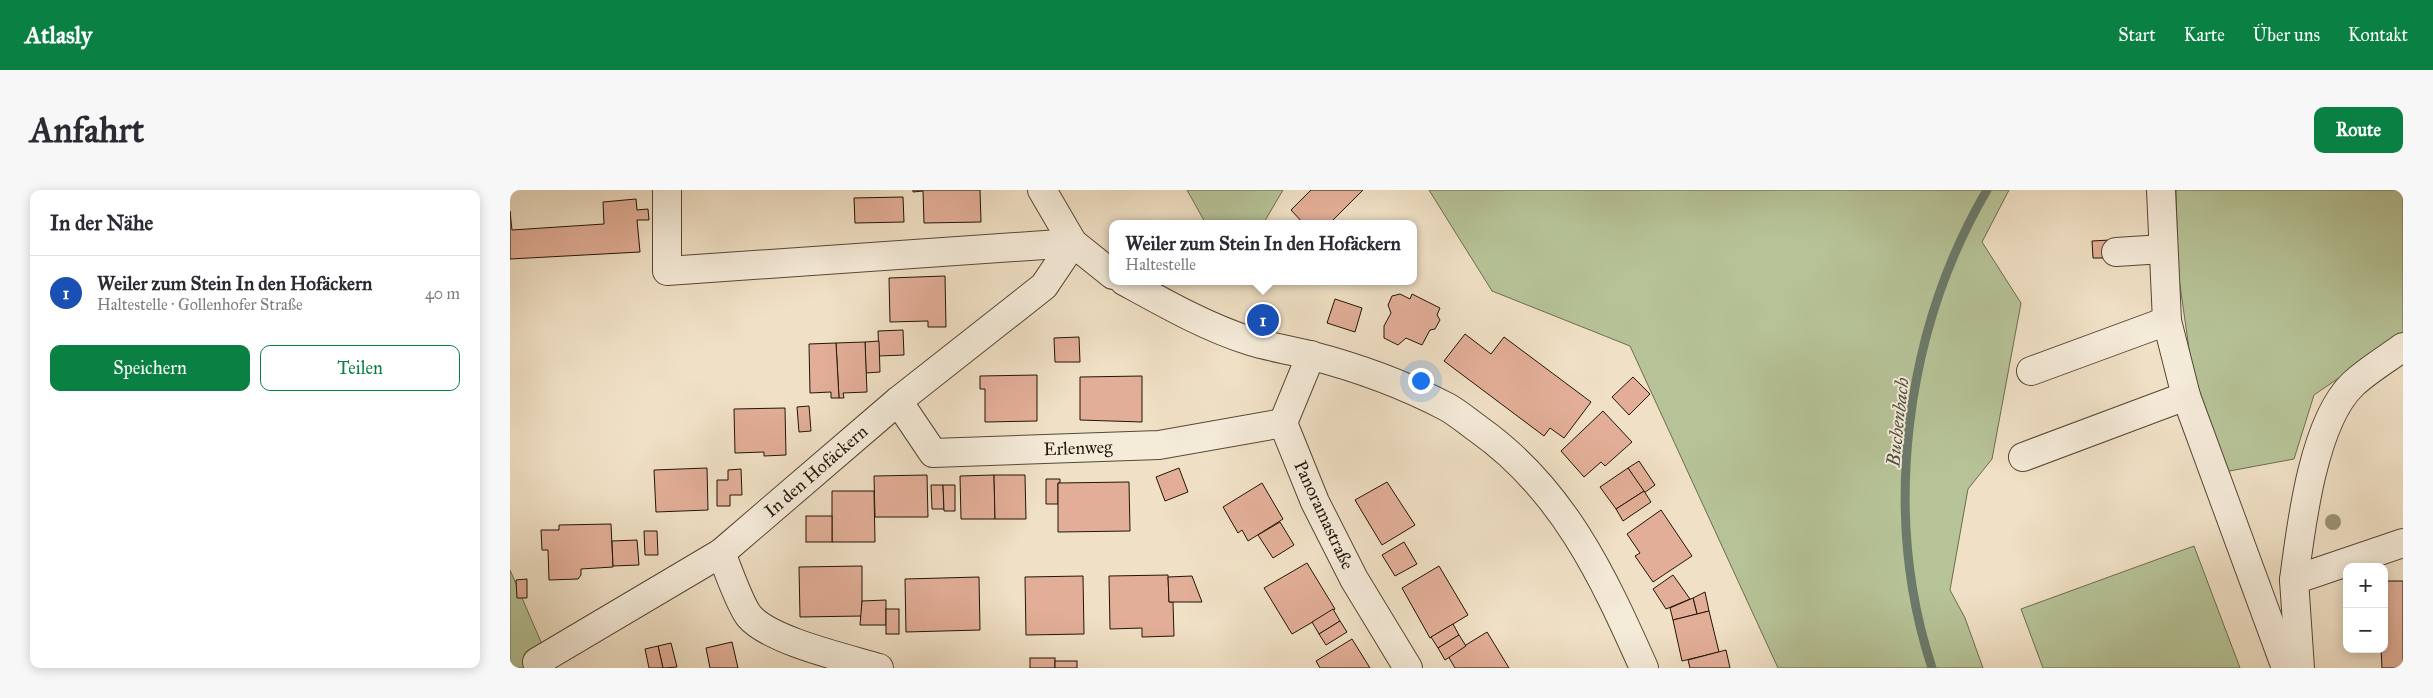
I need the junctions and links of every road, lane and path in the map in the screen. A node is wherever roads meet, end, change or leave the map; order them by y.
1 (667, 190) edge
2 (1042, 190) edge
3 (2161, 190) edge
4 (1073, 243) junction
5 (2163, 249) junction
6 (2116, 252) dead end
7 (1109, 272) edge
8 (1131, 285) edge
9 (2168, 321) junction
10 (2403, 347) edge
11 (1311, 356) junction
12 (2032, 371) dead end
13 (2186, 396) junction
14 (898, 401) junction
15 (1283, 422) junction
16 (2023, 457) dead end
17 (2403, 543) edge
18 (721, 552) junction
19 (2294, 580) junction
20 (539, 668) edge
21 (879, 668) edge
22 (1408, 668) edge
23 (1644, 668) edge
24 (2286, 668) edge
25 (2300, 668) edge

1 - 4 street
2 - 4 street
3 - 5 street
4 - 7 street
4 - 14 street, In den Hofäckern
5 - 6 street
5 - 9 street
8 - 11 street
9 - 12 street
9 - 13 street
10 - 19 street
11 - 15 street
11 - 23 street
13 - 16 street
13 - 24 street
14 - 15 street, Erlenweg
14 - 18 street, In den Hofäckern
15 - 22 street, Panoramastraße
17 - 19 street
18 - 20 street, In den Hofäckern
18 - 21 street
19 - 25 street

